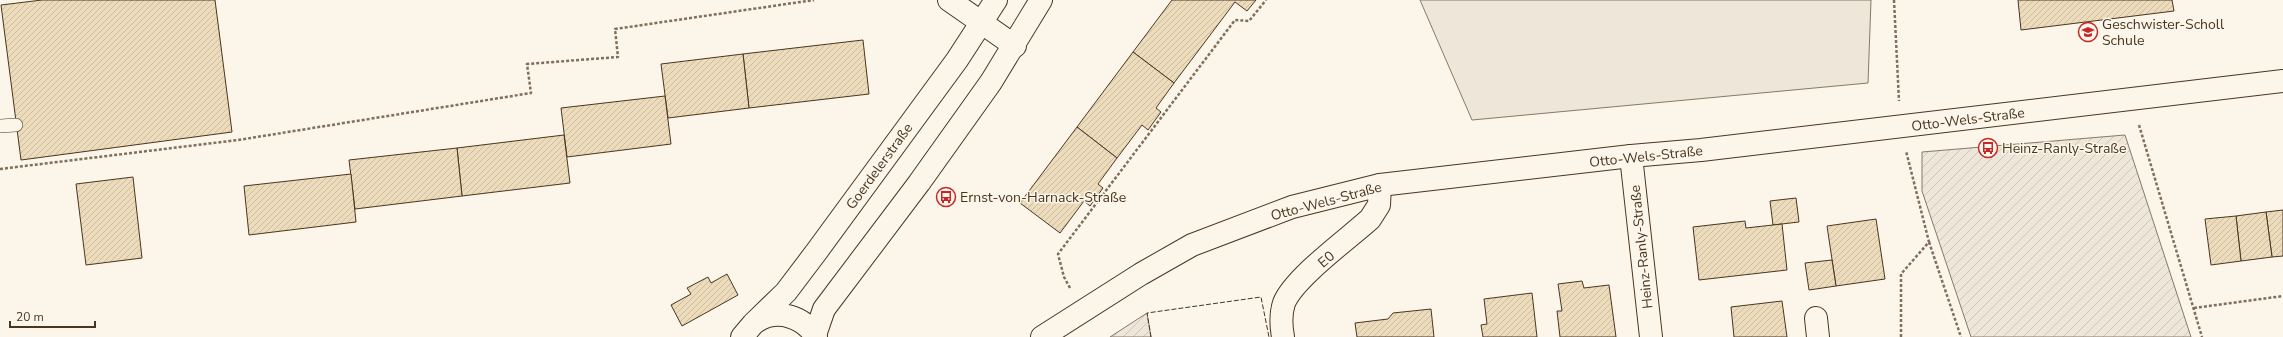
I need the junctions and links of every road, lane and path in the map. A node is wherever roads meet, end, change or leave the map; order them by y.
1 (814, 0) edge
2 (949, 0) edge
3 (996, 0) edge
4 (1041, 0) edge
5 (1266, 0) edge
6 (1894, 0) edge
7 (982, 23) junction
8 (1014, 46) junction
9 (2283, 81) edge
10 (2131, 99) junction
11 (16, 125) dead end
12 (0, 126) edge
13 (1900, 127) junction
14 (1631, 156) junction
15 (0, 169) edge
16 (1380, 185) junction
17 (1929, 242) junction
18 (2283, 296) edge
19 (2194, 308) junction
20 (1082, 312) junction
21 (748, 330) edge
22 (815, 336) edge
23 (1042, 337) edge
24 (1284, 337) edge
25 (1651, 337) edge
26 (1901, 337) edge
27 (1961, 337) edge
28 (2202, 337) edge

1 - 15 path
2 - 7 street
3 - 7 street, Goerdelerstraße
4 - 8 street, Goerdelerstraße
5 - 20 path
6 - 13 path
7 - 8 street
7 - 21 street, Goerdelerstraße
8 - 22 street, Goerdelerstraße
9 - 10 street, Otto-Wels-Straße
10 - 13 street, Otto-Wels-Straße
10 - 19 path
11 - 12 lane
13 - 14 street, Otto-Wels-Straße
13 - 17 path
14 - 16 street, Otto-Wels-Straße
14 - 25 street, Heinz-Ranly-Straße
16 - 20 street, Otto-Wels-Straße
16 - 24 street, E0
17 - 26 path
17 - 27 path
18 - 19 path
19 - 28 path
20 - 23 street, Otto-Wels-Straße
21 - 22 street, Goerdelerstraße

